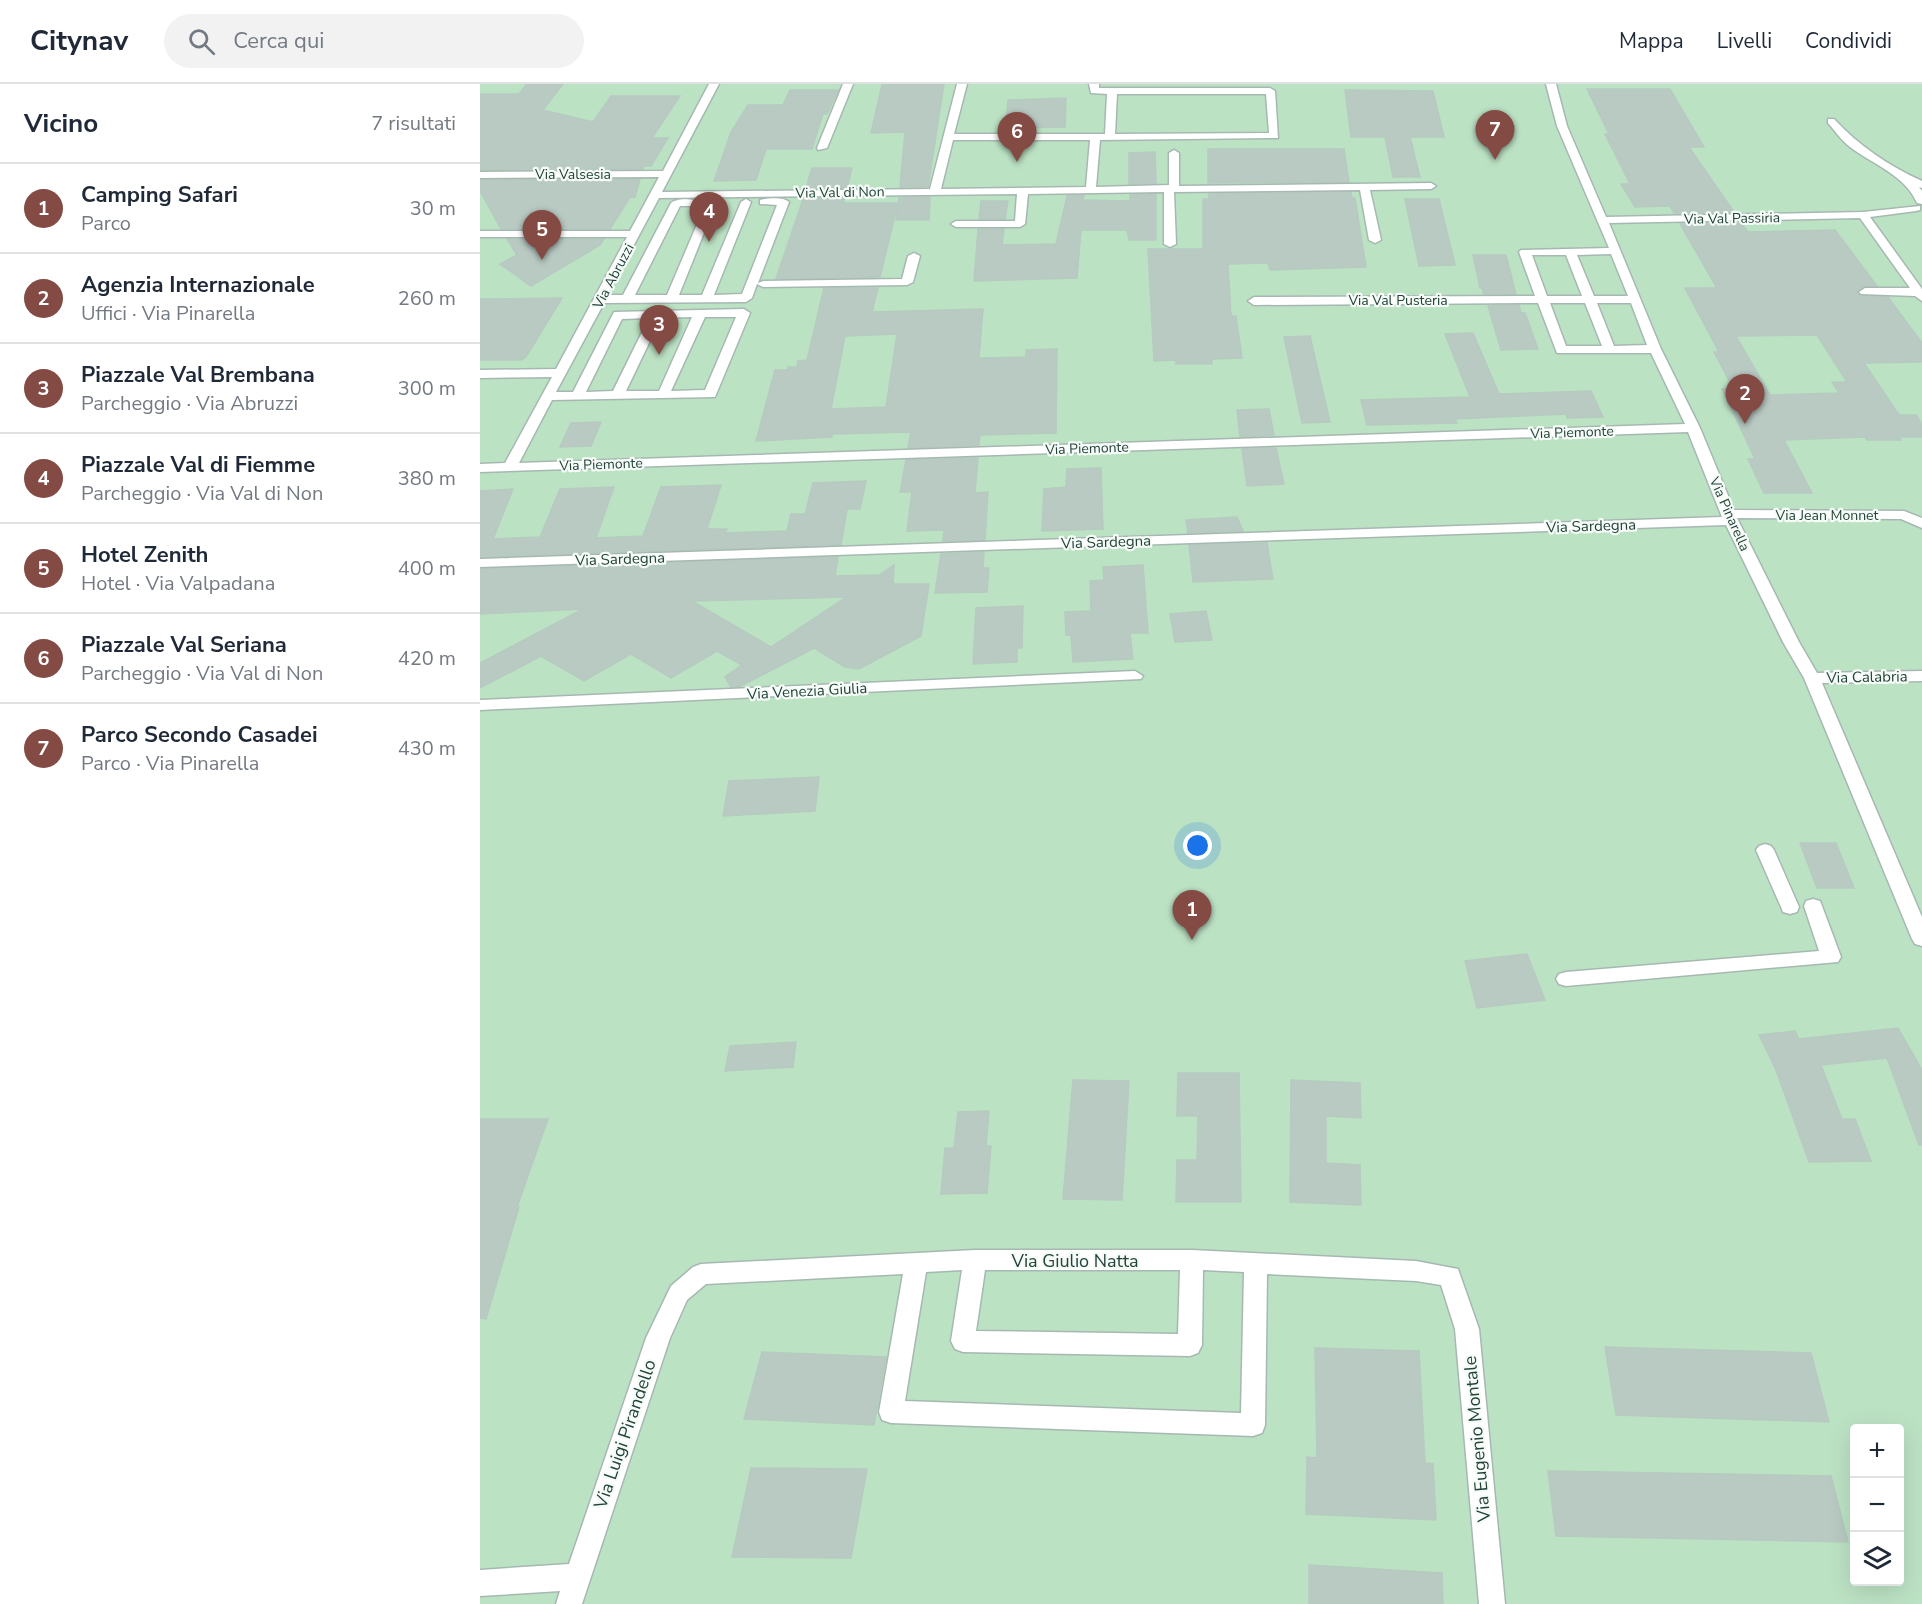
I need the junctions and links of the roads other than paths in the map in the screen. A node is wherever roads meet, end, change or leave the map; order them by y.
1 (714, 84) edge
2 (848, 84) edge
3 (962, 84) edge
4 (1094, 84) edge
5 (1551, 84) edge
6 (1246, 88) edge
7 (1112, 91) junction
8 (1831, 121) dead end
9 (1095, 136) junction
10 (1110, 136) junction
11 (950, 137) junction
12 (822, 148) dead end
13 (1174, 153) dead end
14 (666, 174) junction
15 (480, 175) edge
16 (1902, 176) junction
17 (1922, 185) edge
18 (1364, 186) junction
19 (1431, 186) dead end
20 (1172, 188) junction
21 (1091, 189) junction
22 (935, 190) junction
23 (1023, 190) junction
24 (657, 195) junction
25 (785, 197) junction
26 (746, 202) junction
27 (711, 203) junction
28 (1921, 209) edge
29 (1863, 215) junction
30 (1602, 220) junction
31 (956, 224) dead end
32 (480, 234) edge
33 (635, 234) junction
34 (1375, 240) dead end
35 (1170, 244) dead end
36 (1616, 251) junction
37 (1570, 252) junction
38 (914, 256) dead end
39 (763, 284) dead end
40 (1865, 292) dead end
41 (1920, 295) edge
42 (707, 298) junction
43 (747, 298) junction
44 (627, 299) junction
45 (671, 299) junction
46 (1542, 299) junction
47 (1589, 299) junction
48 (1635, 299) junction
49 (1254, 301) dead end
50 (603, 309) junction
51 (700, 314) junction
52 (744, 314) junction
53 (656, 315) junction
54 (1654, 349) junction
55 (1610, 350) junction
56 (561, 373) junction
57 (480, 374) edge
58 (663, 395) junction
59 (549, 396) junction
60 (577, 396) junction
61 (617, 396) junction
62 (1693, 428) junction
63 (510, 467) junction
64 (480, 468) edge
65 (1730, 518) junction
66 (1921, 522) edge
67 (480, 563) edge
68 (1135, 676) dead end
69 (1922, 676) edge
70 (1812, 678) junction
71 (480, 705) edge
72 (1764, 850) dead end
73 (1813, 906) dead end
74 (1790, 907) dead end
75 (1922, 939) edge
76 (1566, 979) dead end
77 (975, 1260) junction
78 (1192, 1260) junction
79 (916, 1263) junction
80 (1257, 1263) junction
81 (701, 1274) joint
82 (1450, 1276) joint
83 (577, 1577) junction
84 (480, 1583) edge
85 (569, 1604) edge
86 (1492, 1604) edge

1 - 14 street, Via Abruzzi
2 - 12 street
3 - 11 street
4 - 7 street
5 - 30 street, Via Pinarella
6 - 7 street
6 - 10 street
7 - 10 street
8 - 16 street
9 - 10 street
9 - 11 street
9 - 21 street
11 - 22 street
13 - 20 street
14 - 15 street, Via Valsesia
14 - 24 street, Via Abruzzi
16 - 17 street
16 - 28 street
18 - 19 street, Via Val di Non
18 - 20 street, Via Val di Non
18 - 34 street
20 - 21 street, Via Val di Non
20 - 35 street
21 - 23 street, Via Val di Non
22 - 23 street, Via Val di Non
22 - 25 street, Via Val di Non
23 - 31 street
24 - 25 street, Via Val di Non
24 - 33 street, Via Abruzzi
25 - 26 street
25 - 43 street
26 - 27 street
26 - 42 street
27 - 44 street
27 - 45 street
28 - 29 street, Via Val Passiria
29 - 30 street, Via Val Passiria
29 - 41 street
30 - 36 street, Via Pinarella
32 - 33 street
33 - 50 street, Via Abruzzi
36 - 37 street
36 - 48 street, Via Pinarella
37 - 46 street
37 - 47 street
38 - 39 street
40 - 41 street
42 - 43 street
42 - 45 street
43 - 52 street
44 - 45 street
44 - 50 street
46 - 47 street, Via Val Pusteria
46 - 49 street, Via Val Pusteria
46 - 55 street
47 - 48 street, Via Val Pusteria
47 - 55 street
48 - 54 street, Via Pinarella
50 - 53 street
50 - 56 street, Via Abruzzi
50 - 60 street
51 - 52 street
51 - 53 street
51 - 58 street
52 - 58 street
53 - 61 street
54 - 55 street
54 - 62 street, Via Pinarella
56 - 57 street
56 - 59 street, Via Abruzzi
58 - 61 street
59 - 60 street
59 - 63 street, Via Abruzzi
60 - 61 street
62 - 63 street, Via Piemonte
62 - 65 street, Via Pinarella
63 - 64 street, Via Piemonte
65 - 66 street, Via Jean Monnet
65 - 67 street, Via Sardegna
65 - 70 street, Via Pinarella
68 - 71 street, Via Venezia Giulia
69 - 70 street, Via Calabria
70 - 75 street, Via Pinarella
72 - 74 street
73 - 76 street
77 - 78 street, Via Giulio Natta
77 - 78 street
77 - 79 street, Via Giulio Natta
78 - 80 street, Via Giulio Natta
79 - 80 street
79 - 81 street, Via Giulio Natta
80 - 82 street, Via Giulio Natta
81 - 83 street, Via Luigi Pirandello
82 - 86 street, Via Eugenio Montale
83 - 84 street
83 - 85 street, Via Luigi Pirandello

